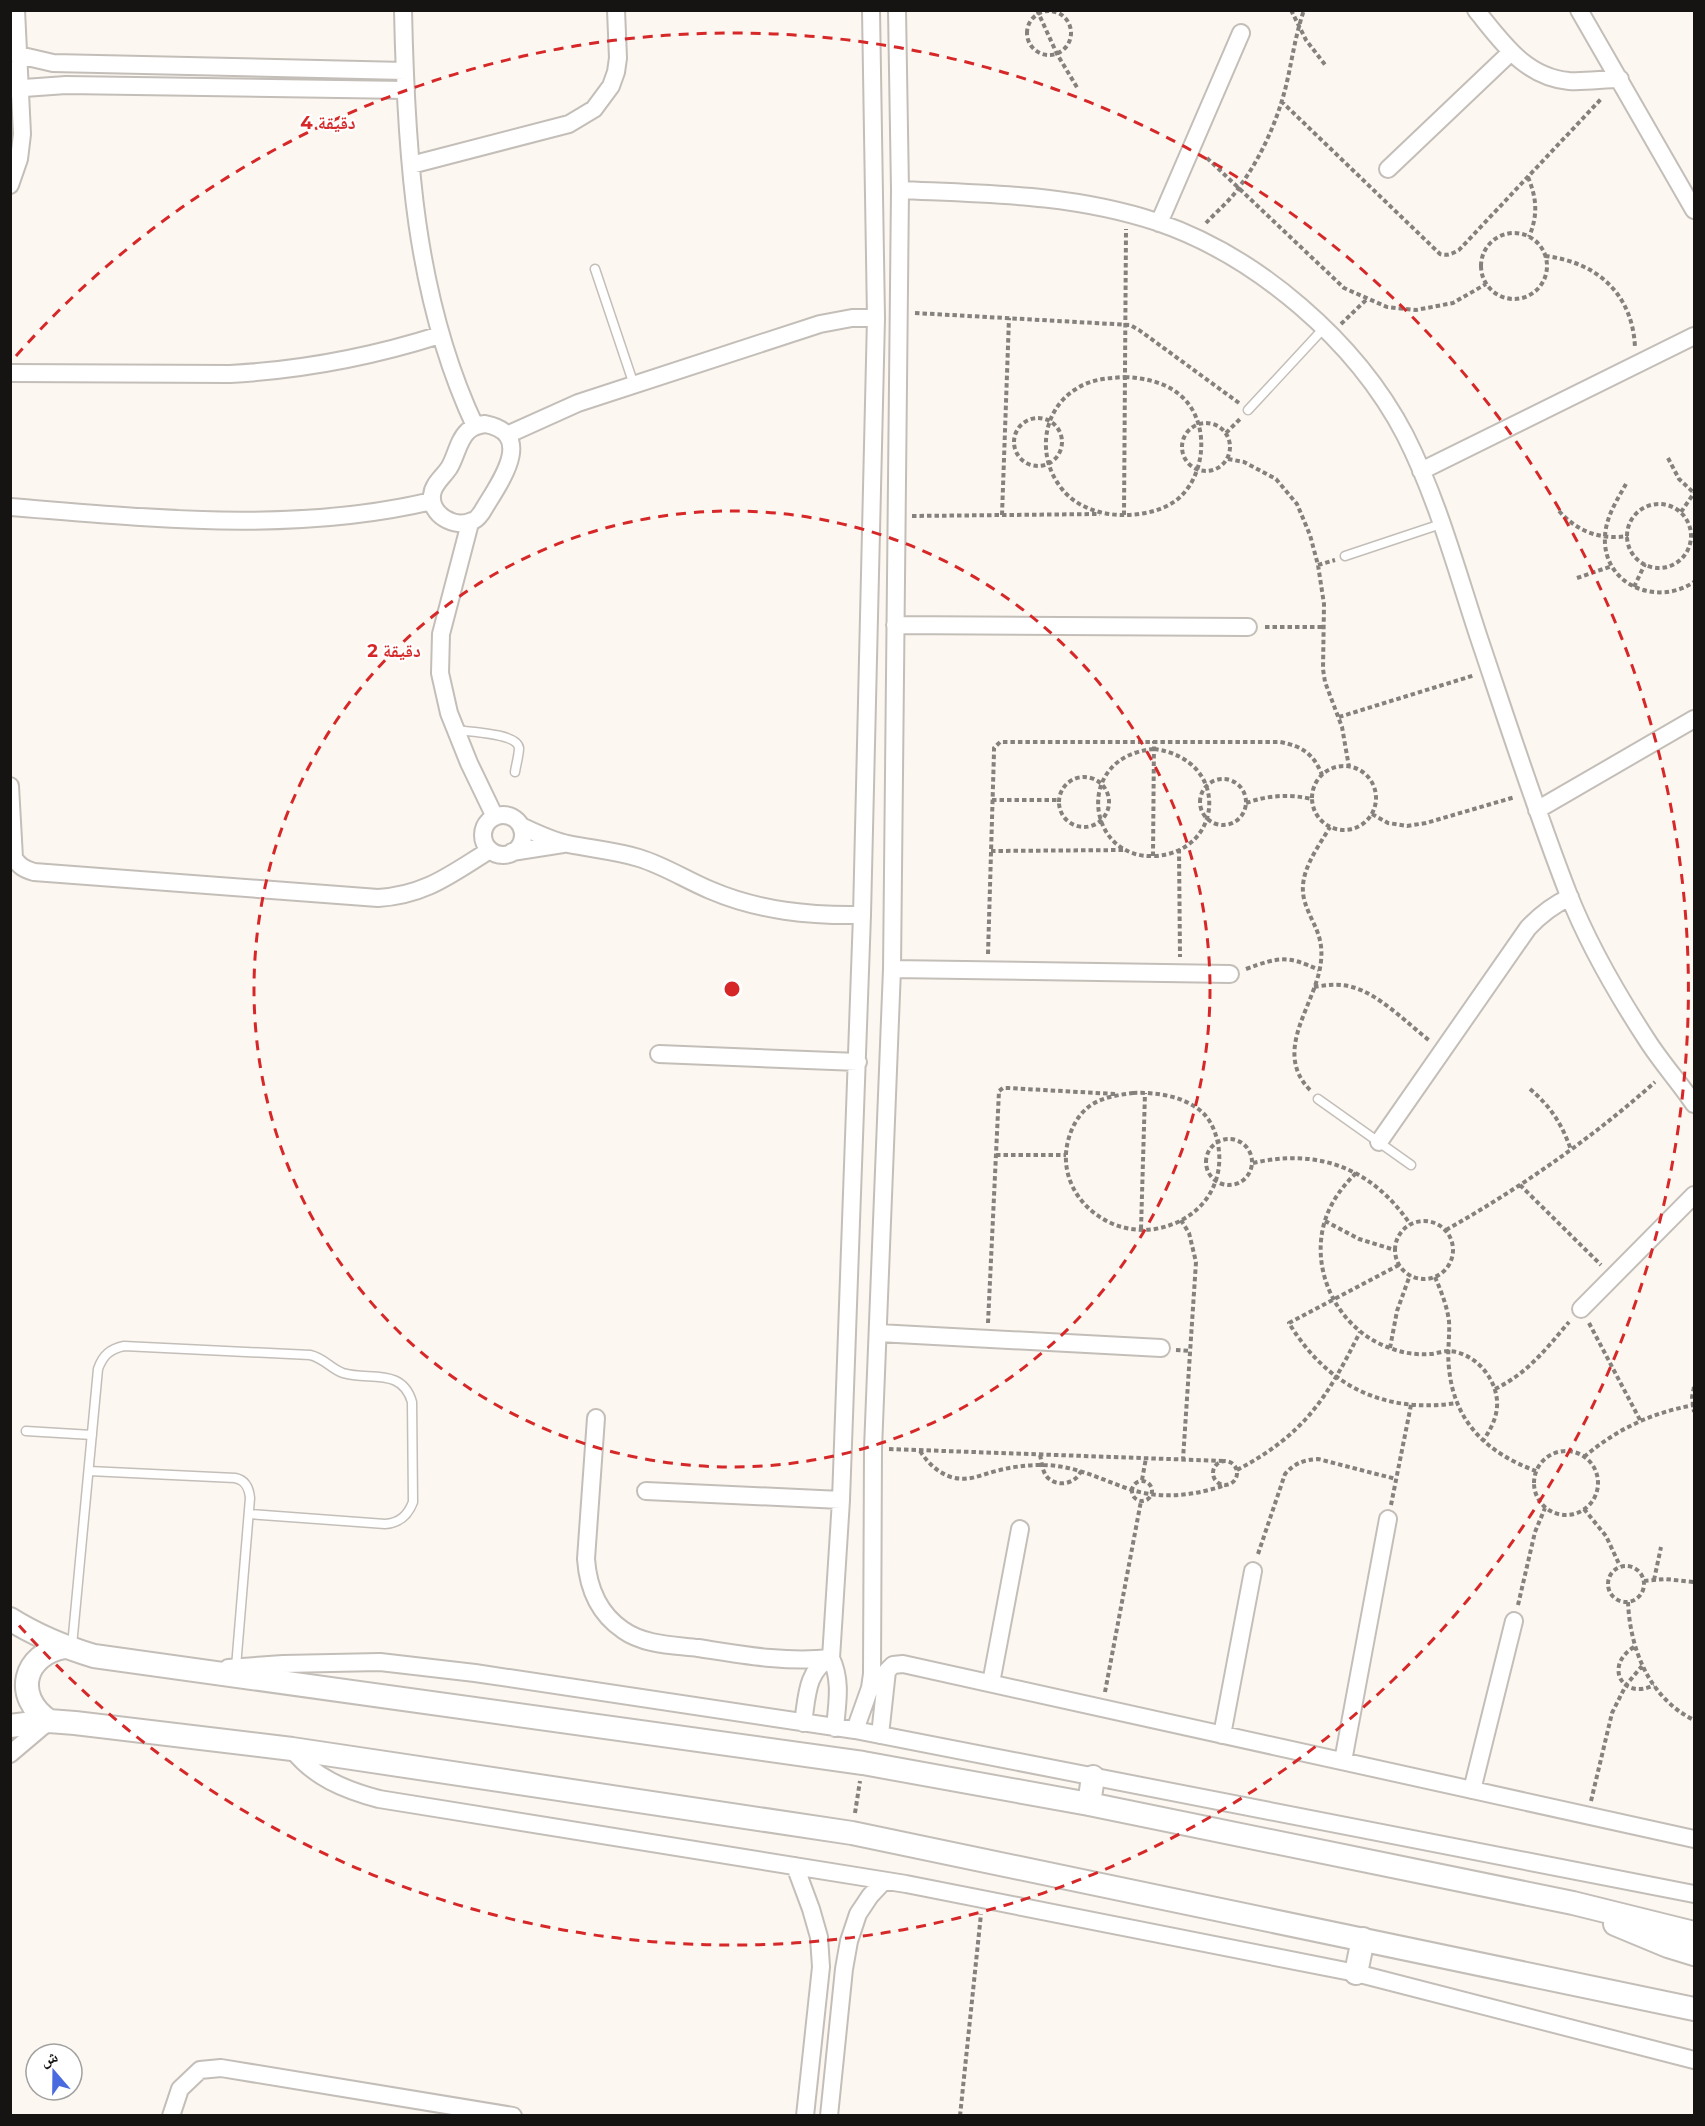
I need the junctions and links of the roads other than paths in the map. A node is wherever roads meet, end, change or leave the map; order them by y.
1 (16, 10) edge
2 (403, 10) edge
3 (616, 10) edge
4 (870, 10) edge
5 (897, 10) edge
6 (1476, 10) edge
7 (1579, 10) edge
8 (1241, 33) dead end
9 (1511, 52) junction
10 (14, 55) edge
11 (53, 63) junction
12 (405, 71) junction
13 (1620, 79) junction
14 (52, 85) junction
15 (15, 88) edge
16 (406, 90) junction
17 (411, 165) junction
18 (1388, 169) dead end
19 (10, 185) edge
20 (900, 190) junction
21 (1695, 210) edge
22 (1159, 223) junction
23 (596, 269) dead end
24 (876, 318) junction
25 (1327, 331) junction
26 (440, 335) junction
27 (1695, 336) edge
28 (10, 373) edge
29 (634, 385) junction
30 (1248, 410) road end
31 (475, 426) junction
32 (507, 435) junction
33 (1421, 471) junction
34 (432, 501) junction
35 (10, 507) edge
36 (470, 523) junction
37 (1441, 524) junction
38 (1345, 556) dead end
39 (895, 625) junction
40 (1248, 627) road end
41 (1695, 719) edge
42 (456, 730) junction
43 (515, 772) dead end
44 (10, 786) edge
45 (1537, 810) junction
46 (495, 817) junction
47 (521, 826) junction
48 (567, 844) junction
49 (490, 850) junction
50 (12, 852) edge
51 (512, 852) junction
52 (18, 873) edge
53 (1570, 897) junction
54 (862, 915) junction
55 (892, 969) junction
56 (1230, 974) road end
57 (659, 1054) dead end
58 (858, 1062) junction
59 (1318, 1099) road end
60 (1695, 1104) edge
61 (1379, 1142) junction
62 (1411, 1166) dead end
63 (1695, 1195) edge
64 (1581, 1309) road end
65 (878, 1333) junction
66 (1161, 1348) dead end
67 (596, 1418) dead end
68 (26, 1431) dead end
69 (92, 1434) junction
70 (89, 1471) junction
71 (646, 1491) dead end
72 (841, 1500) junction
73 (249, 1514) junction
74 (1388, 1519) road end
75 (1020, 1529) dead end
76 (1253, 1571) road end
77 (10, 1619) edge
78 (1514, 1621) road end
79 (68, 1648) junction
80 (831, 1658) junction
81 (237, 1667) junction
82 (189, 1671) junction
83 (991, 1683) junction
84 (49, 1721) junction
85 (803, 1723) junction
86 (10, 1726) edge
87 (835, 1728) junction
88 (855, 1730) junction
89 (880, 1735) junction
90 (1222, 1735) junction
91 (291, 1749) junction
92 (10, 1754) edge
93 (1343, 1761) junction
94 (1093, 1777) junction
95 (1472, 1790) junction
96 (1089, 1804) junction
97 (1695, 1839) edge
98 (795, 1866) junction
99 (884, 1881) junction
100 (1695, 1894) edge
101 (1573, 1903) junction
102 (1695, 1932) edge
103 (1363, 1939) junction
104 (1695, 1954) edge
105 (1356, 1973) junction
106 (1695, 2008) edge
107 (1695, 2060) edge
108 (171, 2115) edge
109 (513, 2115) edge
110 (805, 2115) edge
111 (829, 2115) edge

1 - 10 street
2 - 12 street
3 - 17 street
4 - 24 street
5 - 20 street
6 - 9 street
7 - 13 street
8 - 22 street
9 - 13 street
9 - 18 street
10 - 11 street
10 - 15 street
11 - 12 street
11 - 14 street
12 - 16 street
13 - 21 street
14 - 15 street
14 - 16 street
15 - 19 street
16 - 17 street
17 - 26 street
20 - 22 street
20 - 39 street
22 - 25 street
23 - 29 lane
24 - 29 street
24 - 54 street
25 - 30 lane
25 - 33 street
26 - 28 street
26 - 31 street
27 - 33 street
29 - 32 street
31 - 32 street
31 - 34 street
32 - 36 street
33 - 37 street
34 - 35 street
34 - 36 street
36 - 42 street
37 - 38 lane
37 - 45 street
39 - 40 street
39 - 55 street
41 - 45 street
42 - 43 lane
42 - 46 street
44 - 50 street
45 - 53 street
46 - 47 street
46 - 49 street
47 - 48 street
47 - 51 street
48 - 51 street
48 - 54 street
49 - 51 street
49 - 52 street
50 - 52 street
53 - 60 street
53 - 61 street
54 - 58 street
55 - 56 street
55 - 65 street
57 - 58 street
58 - 72 street
59 - 61 lane
61 - 62 lane
63 - 64 street
65 - 66 street
65 - 88 street
67 - 80 street
68 - 69 lane
69 - 70 lane
69 - 73 lane
70 - 73 lane
70 - 79 lane
71 - 72 street
72 - 80 street
73 - 81 lane
74 - 93 street
75 - 83 street
76 - 90 street
77 - 79 main road
78 - 95 street
79 - 82 main road
79 - 84 main road
80 - 85 street
80 - 87 street
81 - 82 street
81 - 85 street
82 - 96 main road
83 - 89 street
83 - 90 street
84 - 86 main road
84 - 91 main road
84 - 92 street
85 - 87 street
87 - 88 street
88 - 89 street
89 - 94 street
90 - 93 street
91 - 98 street
91 - 103 main road
93 - 95 street
94 - 96 main road
94 - 100 street
95 - 97 street
96 - 101 main road
98 - 99 street
98 - 110 street
99 - 105 street
99 - 111 street
101 - 102 main road
101 - 104 main road
103 - 105 main road
103 - 106 main road
105 - 107 street
108 - 109 street

